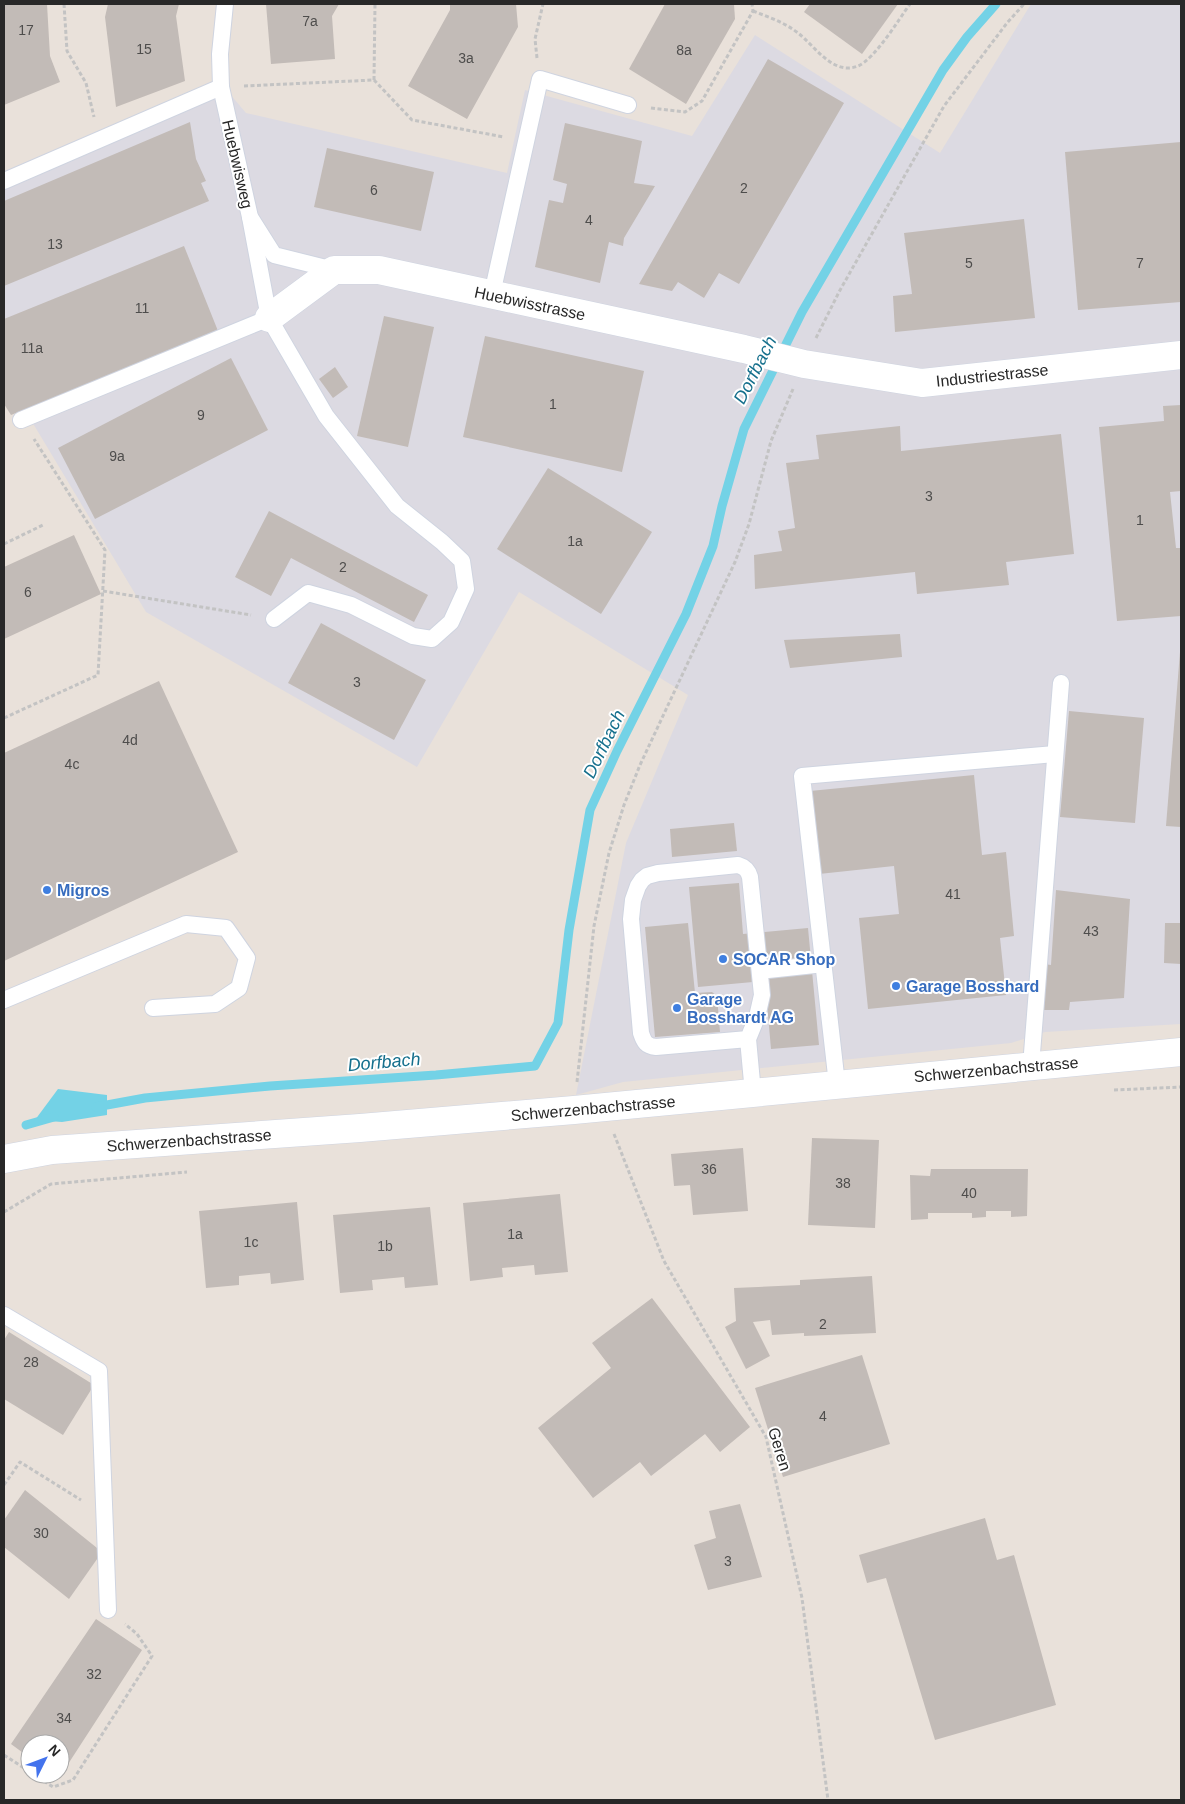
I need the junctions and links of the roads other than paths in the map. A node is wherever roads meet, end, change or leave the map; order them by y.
1 (225, 4) edge
2 (221, 88) junction
3 (628, 105) road end
4 (4, 181) edge
5 (250, 217) junction
6 (334, 270) junction
7 (492, 294) junction
8 (269, 318) junction
9 (1181, 355) edge
10 (804, 364) joint
11 (21, 420) road end
12 (274, 619) road end
13 (1061, 683) dead end
14 (1055, 754) junction
15 (824, 964) junction
16 (760, 971) junction
17 (4, 1000) edge
18 (153, 1008) dead end
19 (748, 1039) junction
20 (1181, 1052) edge
21 (1031, 1066) junction
22 (837, 1084) junction
23 (753, 1093) junction
24 (4, 1159) edge
25 (4, 1315) edge
26 (108, 1610) road end

1 - 2 lane, Huebwisweg
2 - 4 lane
2 - 5 lane, Huebwisweg
3 - 7 lane
5 - 6 lane, Huebwisweg
5 - 8 lane
6 - 7 main road, Huebwisstrasse
6 - 8 main road
7 - 10 main road, Huebwisstrasse
8 - 11 lane
8 - 12 lane
9 - 10 main road, Industriestrasse
13 - 14 lane
14 - 15 lane
14 - 21 lane
15 - 16 lane
15 - 22 lane
16 - 19 lane
16 - 19 lane
17 - 18 lane
19 - 23 lane
20 - 21 main road, Schwerzenbachstrasse
21 - 22 main road, Schwerzenbachstrasse
22 - 23 main road, Schwerzenbachstrasse
23 - 24 main road, Schwerzenbachstrasse
25 - 26 lane

